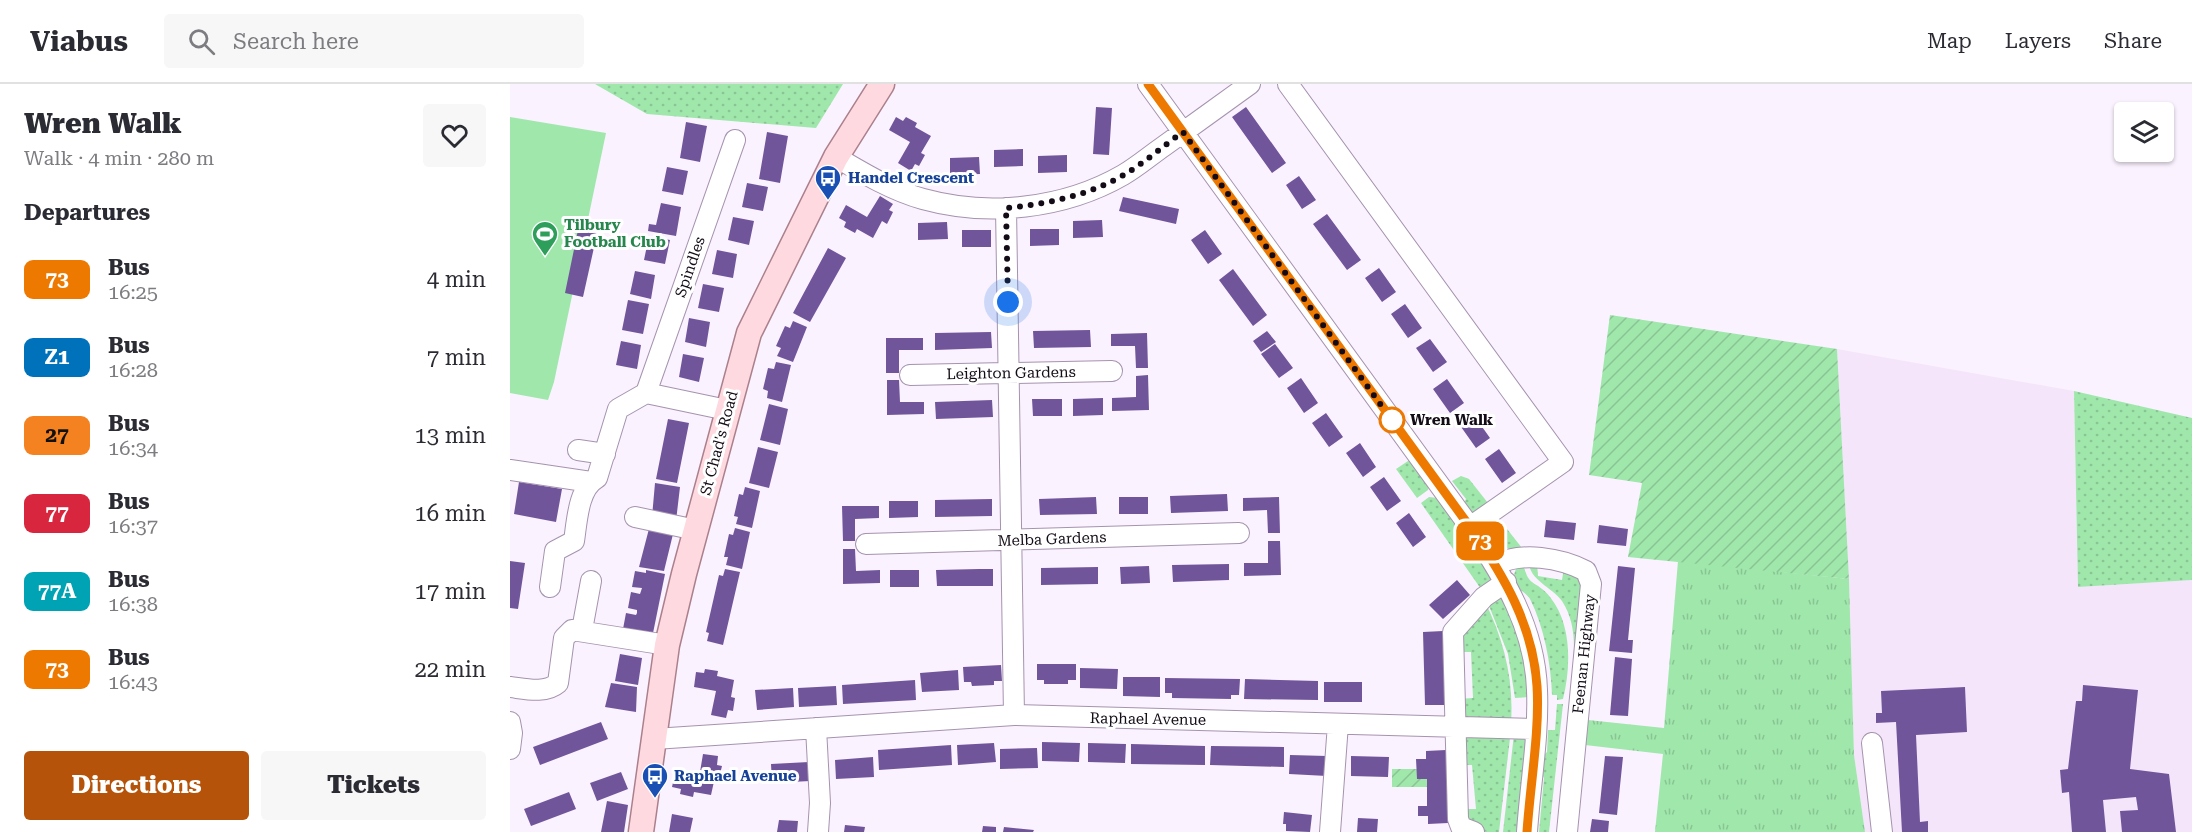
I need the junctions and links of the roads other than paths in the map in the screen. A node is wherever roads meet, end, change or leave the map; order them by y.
1 (882, 84) edge
2 (1148, 84) edge
3 (1250, 84) edge
4 (1288, 84) edge
5 (1183, 132) junction
6 (735, 140) dead end
7 (836, 158) junction
8 (1006, 208) junction
9 (1112, 371) dead end
10 (1009, 373) junction
11 (910, 375) dead end
12 (646, 393) junction
13 (727, 410) junction
14 (578, 450) dead end
15 (605, 454) junction
16 (510, 470) edge
17 (594, 480) junction
18 (635, 517) dead end
19 (1470, 527) junction
20 (696, 530) junction
21 (1239, 533) dead end
22 (1012, 541) junction
23 (866, 544) dead end
24 (1501, 573) junction
25 (591, 581) dead end
26 (550, 587) dead end
27 (582, 630) junction
28 (668, 645) junction
29 (510, 687) edge
30 (1014, 715) junction
31 (510, 722) edge
32 (1338, 724) junction
33 (1455, 727) junction
34 (816, 728) junction
35 (1536, 729) junction
36 (654, 739) junction
37 (1872, 743) dead end
38 (510, 749) edge
39 (641, 832) edge
40 (818, 832) edge
41 (1330, 832) edge
42 (1474, 832) edge
43 (1527, 832) edge
44 (1567, 832) edge
45 (1882, 832) edge

1 - 7 main road, St Chad's Road
2 - 5 street
3 - 5 street
4 - 19 street
5 - 8 street
5 - 19 street
6 - 12 street, Spindles
7 - 8 street
7 - 13 main road, St Chad's Road
8 - 10 street
9 - 10 street, Leighton Gardens
10 - 11 street, Leighton Gardens
10 - 22 street
12 - 13 street
12 - 15 street
13 - 20 main road, St Chad's Road
14 - 15 street
15 - 17 street
16 - 17 street
17 - 26 street
18 - 20 street
19 - 24 street
20 - 28 main road, St Chad's Road
21 - 22 street, Melba Gardens
22 - 23 street, Melba Gardens
22 - 30 street
24 - 33 street
24 - 35 street
24 - 44 street, Feenan Highway
25 - 27 street
27 - 28 street
27 - 29 street
28 - 36 main road, St Chad's Road
30 - 32 street, Raphael Avenue
30 - 34 street, Raphael Avenue
31 - 38 street
32 - 33 street, Raphael Avenue
32 - 41 street
33 - 35 street, Raphael Avenue
33 - 42 street
34 - 36 street, Raphael Avenue
34 - 40 street
35 - 43 street
36 - 39 main road, St Chad's Road
37 - 45 street

